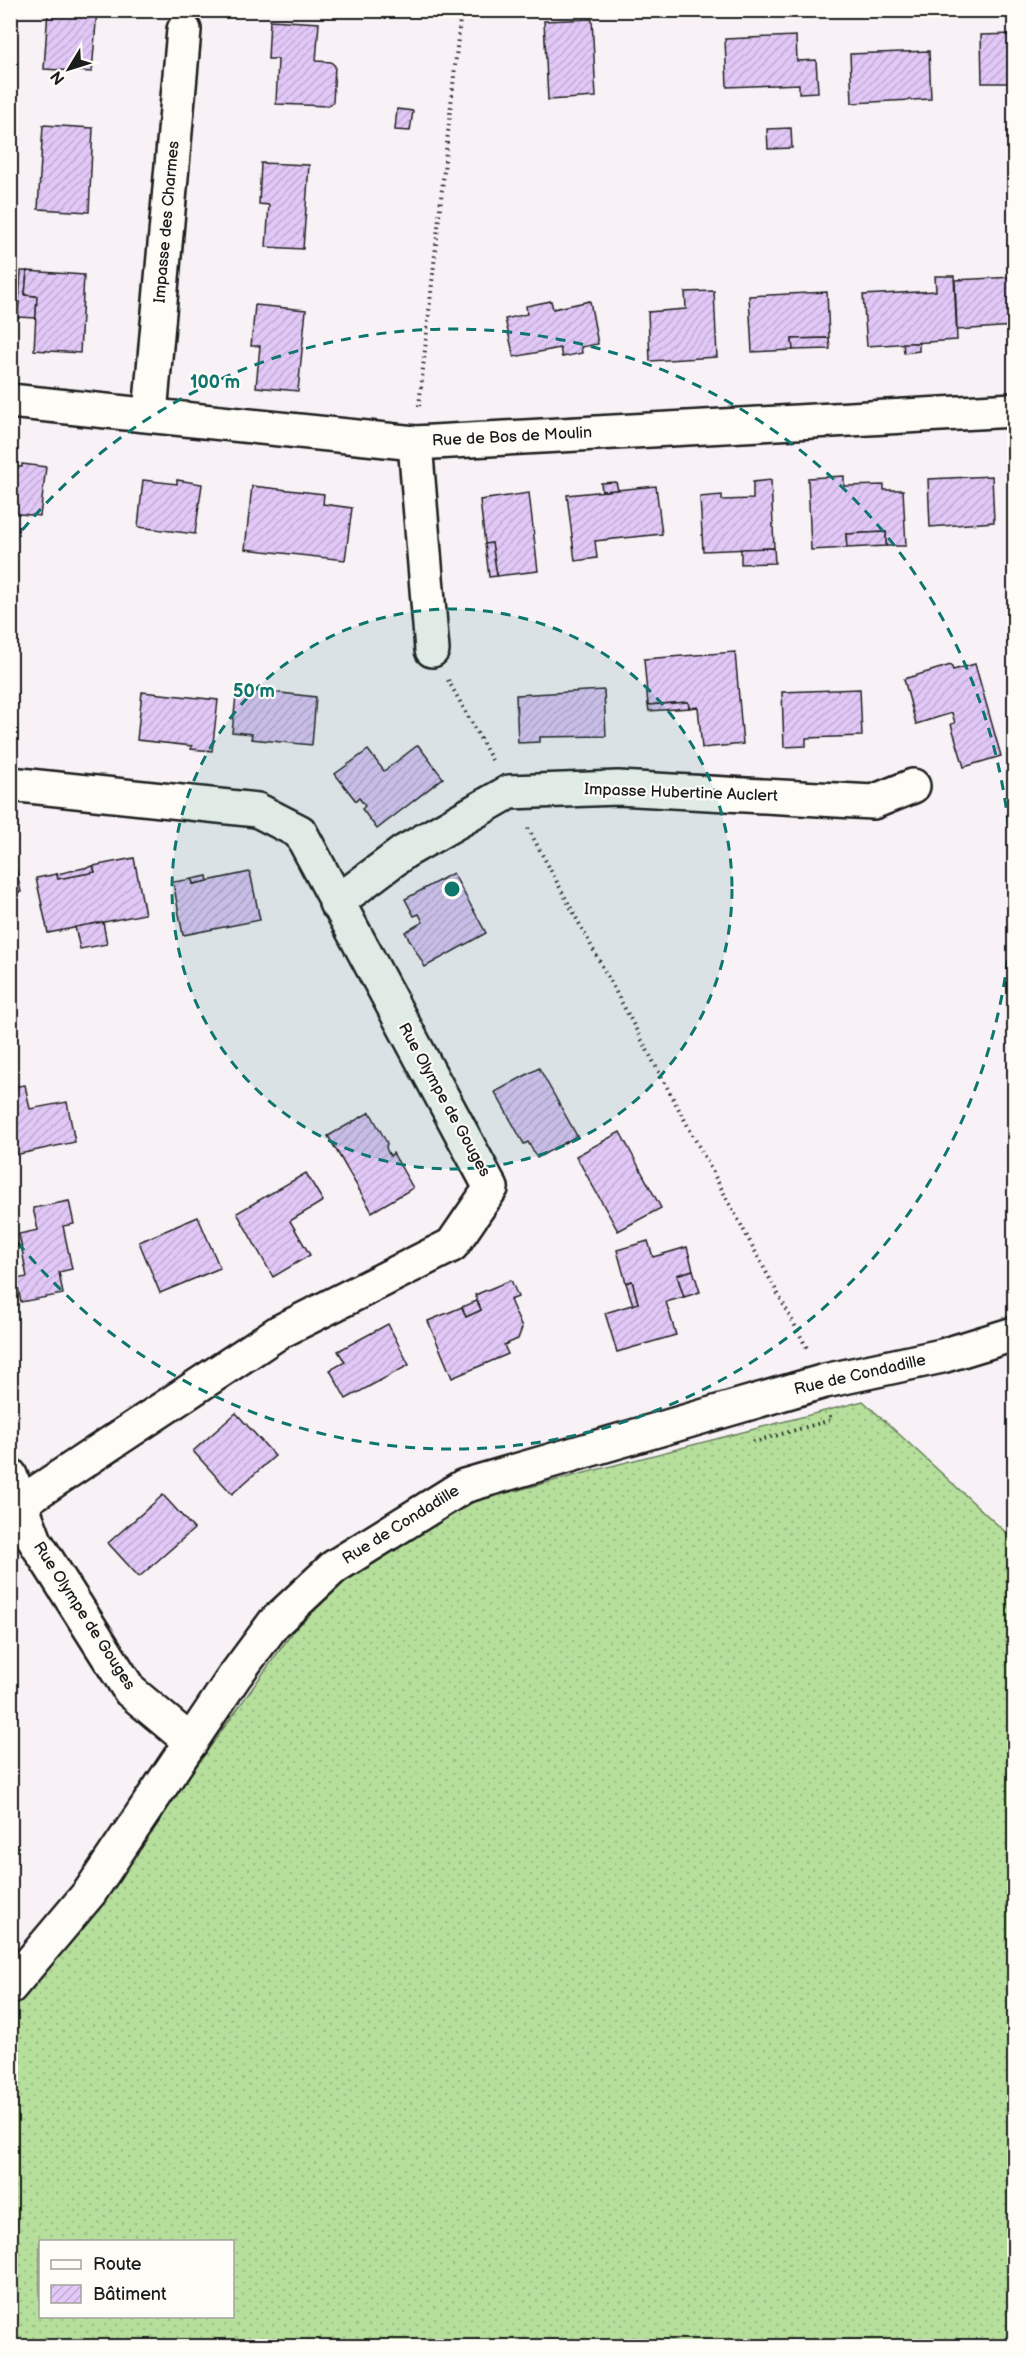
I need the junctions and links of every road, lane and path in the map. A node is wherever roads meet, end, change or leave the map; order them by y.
1 (461, 10) edge
2 (184, 30) dead end
3 (10, 400) edge
4 (1014, 410) edge
5 (150, 414) junction
6 (415, 443) junction
7 (432, 650) joint
8 (10, 784) edge
9 (913, 786) dead end
10 (509, 792) junction
11 (336, 903) junction
12 (1014, 1334) edge
13 (825, 1381) junction
14 (744, 1445) dead end
15 (16, 1489) edge
16 (191, 1742) junction
17 (10, 1987) edge

1 - 6 path
2 - 5 street, Impasse des Charmes
3 - 5 street, Rue de Bos de Moulin
4 - 6 street, Rue de Bos de Moulin
5 - 6 street, Rue de Bos de Moulin
6 - 7 street
7 - 10 path
8 - 11 street, Rue Olympe de Gouges
9 - 10 street, Impasse Hubertine Auclert
10 - 11 street, Impasse Hubertine Auclert
10 - 13 path
11 - 15 street, Rue Olympe de Gouges
12 - 13 street, Rue de Condadille
13 - 14 path
13 - 16 street, Rue de Condadille
15 - 16 street, Rue Olympe de Gouges
16 - 17 street, Rue de Condadille

